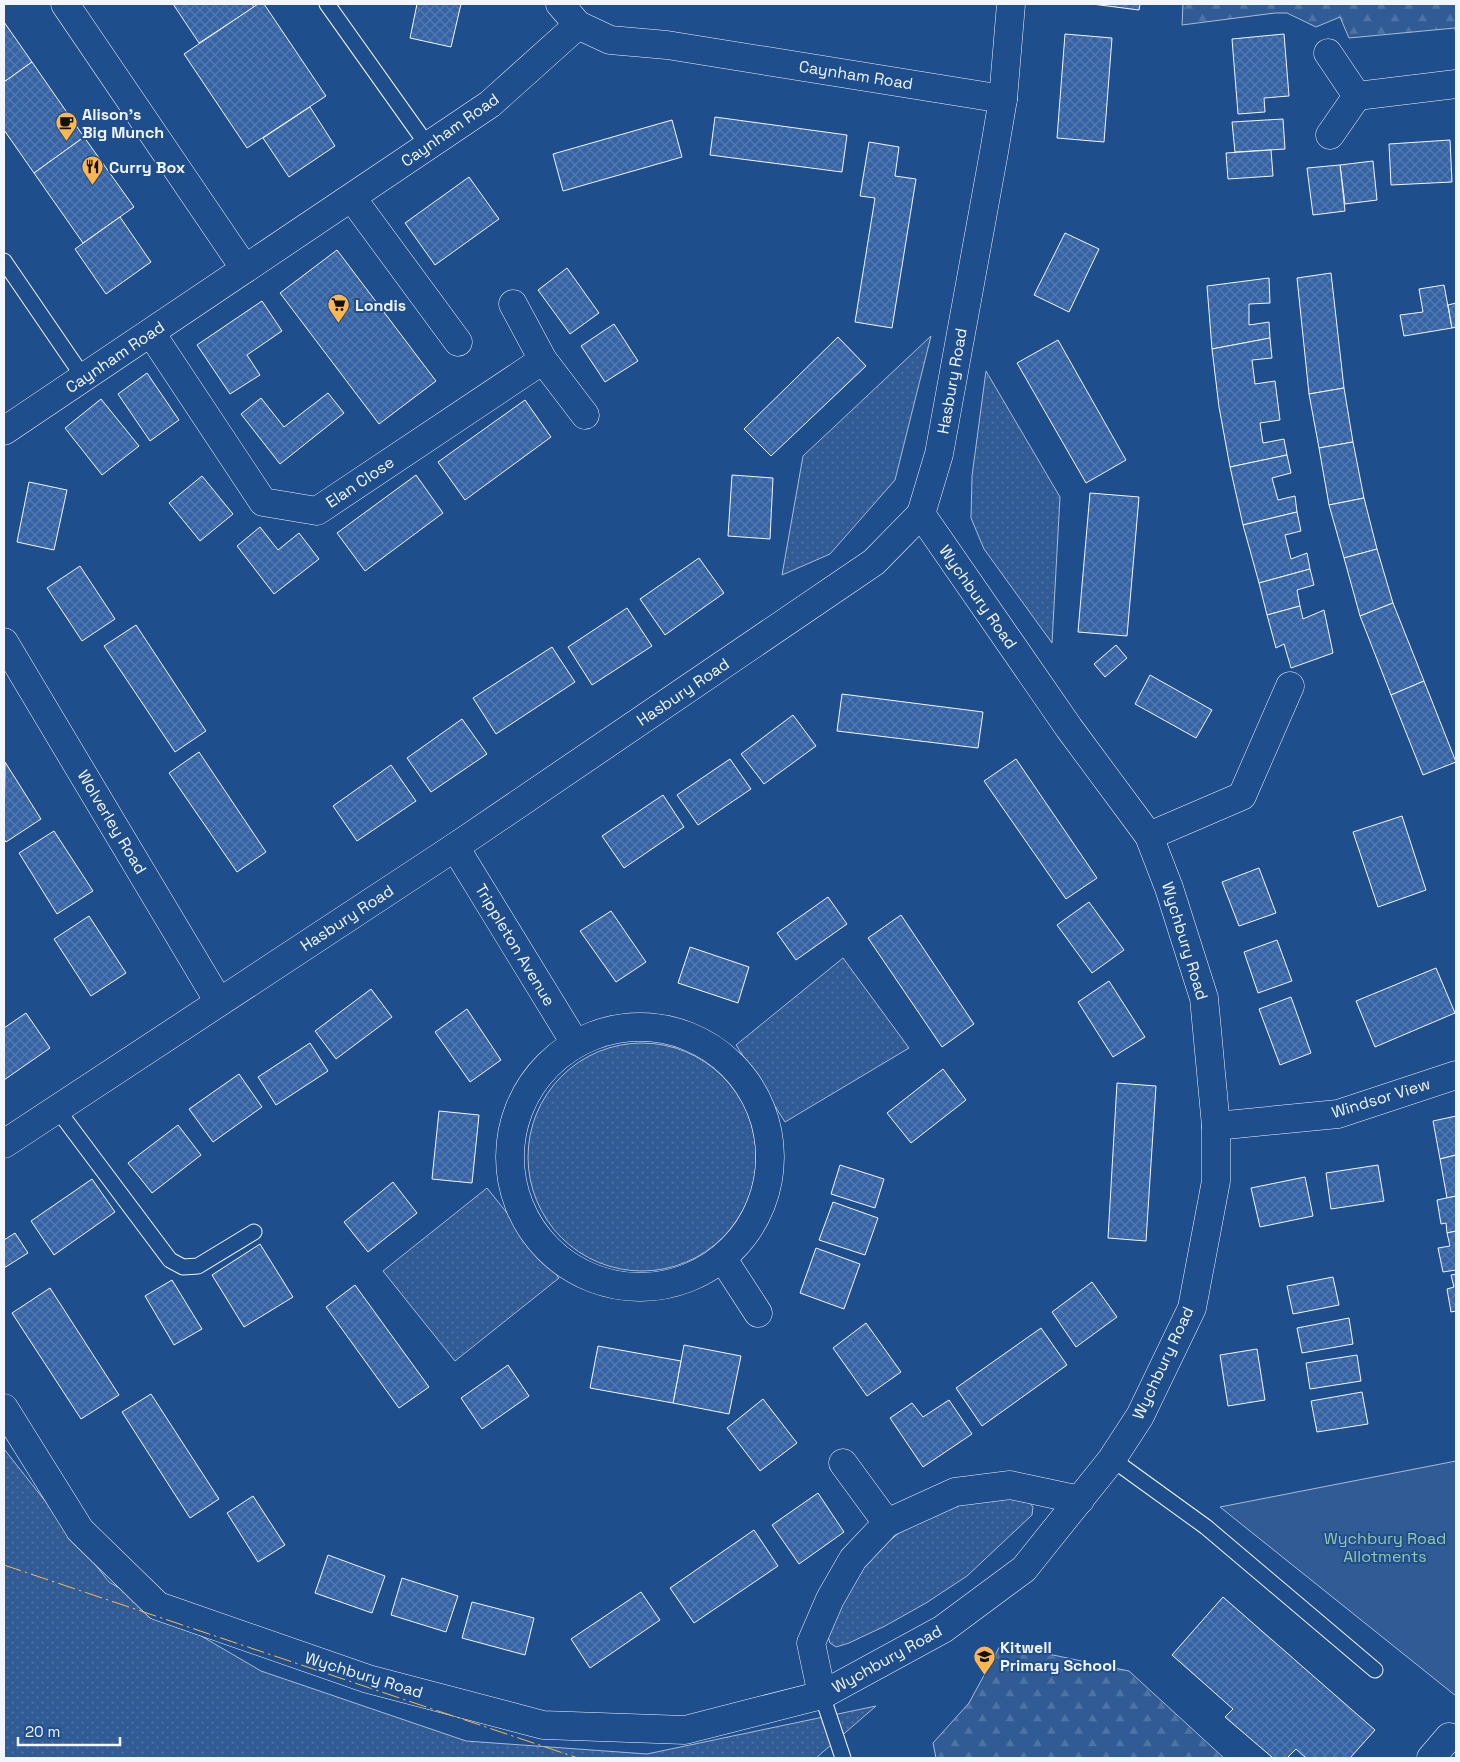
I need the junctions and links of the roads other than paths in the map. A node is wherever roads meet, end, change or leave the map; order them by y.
1 (65, 4) edge
2 (327, 4) edge
3 (560, 4) edge
4 (1010, 4) edge
5 (578, 25) junction
6 (1328, 53) dead end
7 (1456, 84) edge
8 (1357, 96) junction
9 (1003, 99) junction
10 (1330, 135) dead end
11 (428, 146) junction
12 (352, 198) junction
13 (4, 262) edge
14 (246, 269) junction
15 (513, 304) dead end
16 (151, 333) junction
17 (458, 342) dead end
18 (543, 360) junction
19 (84, 378) junction
20 (585, 415) dead end
21 (4, 431) edge
22 (921, 514) junction
23 (4, 642) edge
24 (1290, 686) dead end
25 (1149, 836) junction
26 (455, 846) junction
27 (219, 1002) junction
28 (575, 1043) junction
29 (1456, 1075) edge
30 (58, 1109) junction
31 (1216, 1126) junction
32 (4, 1144) edge
33 (254, 1232) dead end
34 (723, 1259) junction
35 (758, 1312) dead end
36 (4, 1408) edge
37 (1112, 1459) junction
38 (843, 1462) dead end
39 (1080, 1500) junction
40 (887, 1523) junction
41 (1375, 1670) dead end
42 (822, 1695) junction
43 (1449, 1737) dead end
44 (843, 1758) edge
45 (1430, 1758) edge

1 - 14 street
2 - 11 lane
3 - 5 street
4 - 9 street, Hasbury Road
5 - 9 street, Caynham Road
5 - 11 street, Caynham Road
6 - 8 street
7 - 8 street
8 - 10 street
9 - 22 street, Hasbury Road
11 - 12 street, Caynham Road
12 - 14 street, Caynham Road
12 - 17 street
13 - 19 lane
14 - 16 street, Caynham Road
15 - 18 street
16 - 18 street, Elan Close
16 - 19 street, Caynham Road
18 - 20 street
19 - 21 street, Caynham Road
22 - 25 street, Wychbury Road
22 - 26 street, Hasbury Road
23 - 27 street, Wolverley Road
24 - 25 street
25 - 31 street, Wychbury Road
26 - 27 street, Hasbury Road
26 - 28 street, Trippleton Avenue
27 - 30 street, Hasbury Road
28 - 34 street
28 - 34 street
29 - 31 street, Windsor View
30 - 32 street, Hasbury Road
30 - 33 lane
31 - 37 street, Wychbury Road
34 - 35 street
36 - 42 street, Wychbury Road
37 - 39 street, Wychbury Road
37 - 41 lane
38 - 40 street
39 - 40 street, Wychbury Road
39 - 42 street, Wychbury Road
40 - 42 street, Wychbury Road
42 - 44 lane
43 - 45 street

